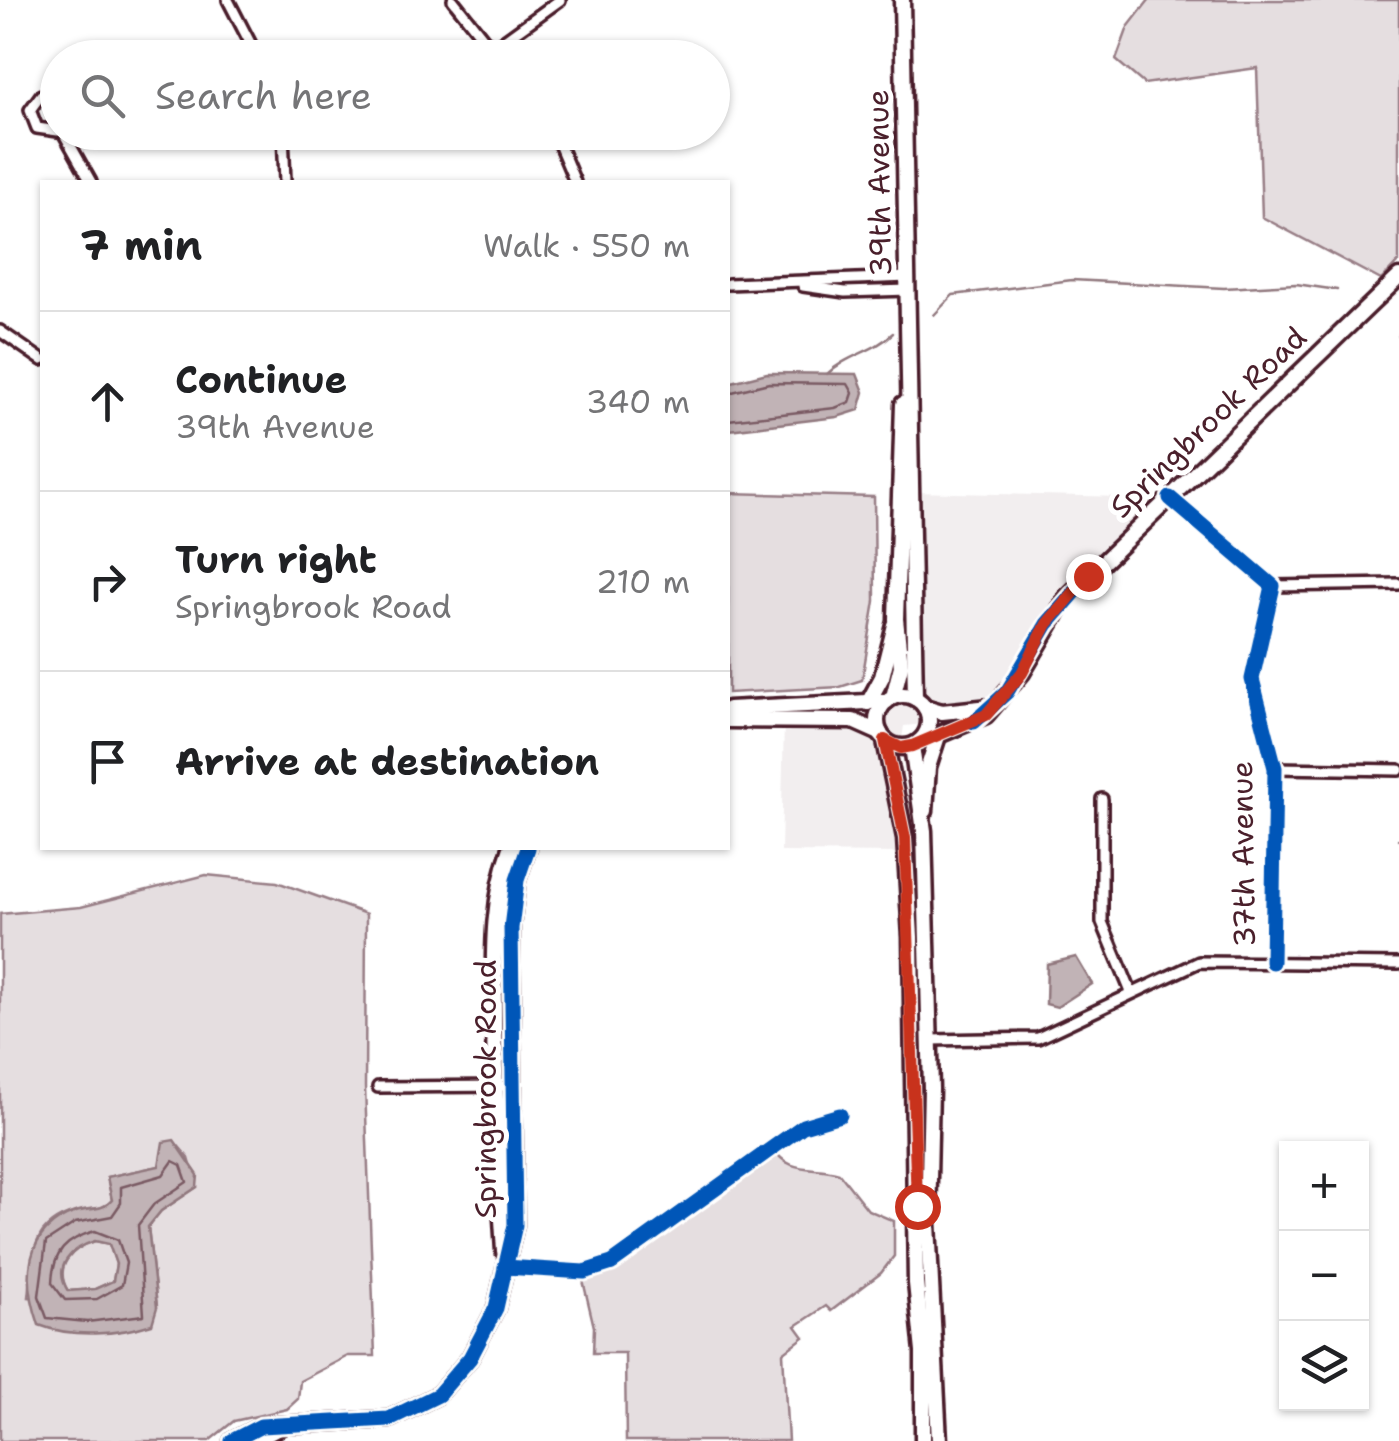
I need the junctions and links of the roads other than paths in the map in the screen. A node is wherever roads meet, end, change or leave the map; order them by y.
1 (228, 0) edge
2 (453, 0) edge
3 (560, 0) edge
4 (902, 0) edge
5 (249, 40) edge
6 (485, 40) edge
7 (511, 40) edge
8 (40, 95) edge
9 (40, 129) edge
10 (72, 150) edge
11 (284, 150) edge
12 (562, 150) edge
13 (91, 180) edge
14 (285, 180) edge
15 (575, 180) edge
16 (1399, 276) edge
17 (730, 284) edge
18 (909, 284) junction
19 (0, 331) edge
20 (40, 356) edge
21 (910, 364) junction
22 (1170, 498) junction
23 (1399, 584) edge
24 (1273, 586) junction
25 (896, 619) junction
26 (890, 699) junction
27 (920, 702) junction
28 (868, 703) junction
29 (990, 707) junction
30 (730, 708) edge
31 (730, 720) edge
32 (938, 736) junction
33 (882, 737) junction
34 (914, 745) junction
35 (1275, 768) junction
36 (1399, 770) edge
37 (1102, 799) dead end
38 (924, 832) junction
39 (510, 850) edge
40 (527, 850) edge
41 (1272, 962) junction
42 (1399, 964) edge
43 (1131, 992) junction
44 (930, 1040) junction
45 (495, 1086) junction
46 (514, 1086) junction
47 (378, 1087) dead end
48 (840, 1115) dead end
49 (506, 1267) junction
50 (287, 1424) junction
51 (232, 1441) edge
52 (254, 1441) edge
53 (924, 1441) edge
54 (939, 1441) edge

1 - 5 street
2 - 6 street
3 - 7 street
4 - 18 main road, 39th Avenue
8 - 9 street
10 - 13 street
11 - 14 street
12 - 15 street
16 - 22 main road, Springbrook Road
17 - 18 street
18 - 21 main road, 39th Avenue
19 - 20 street
21 - 25 main road, 39th Avenue
21 - 27 main road, 39th Avenue
22 - 24 street
22 - 29 main road, Springbrook Road
23 - 24 street
24 - 35 street, 37th Avenue
25 - 26 main road, 39th Avenue
25 - 28 main road
26 - 27 main road
26 - 28 main road
26 - 33 main road
27 - 29 main road
27 - 34 main road
28 - 30 main road
29 - 32 main road, Springbrook Road
31 - 33 main road
32 - 34 main road, Springbrook Road
32 - 38 main road
33 - 34 main road
33 - 53 main road
34 - 38 main road
35 - 36 street
35 - 41 street, 37th Avenue
37 - 43 street
38 - 44 main road
39 - 45 main road, Springbrook Road
40 - 46 main road, Springbrook Road
41 - 42 street
41 - 43 street
43 - 44 street
44 - 54 main road
45 - 46 street
45 - 47 street
45 - 49 main road, Springbrook Road
46 - 49 main road, Springbrook Road
48 - 49 street
49 - 50 main road, Springbrook Road
50 - 51 main road, Springbrook Road
50 - 52 main road, Springbrook Road

